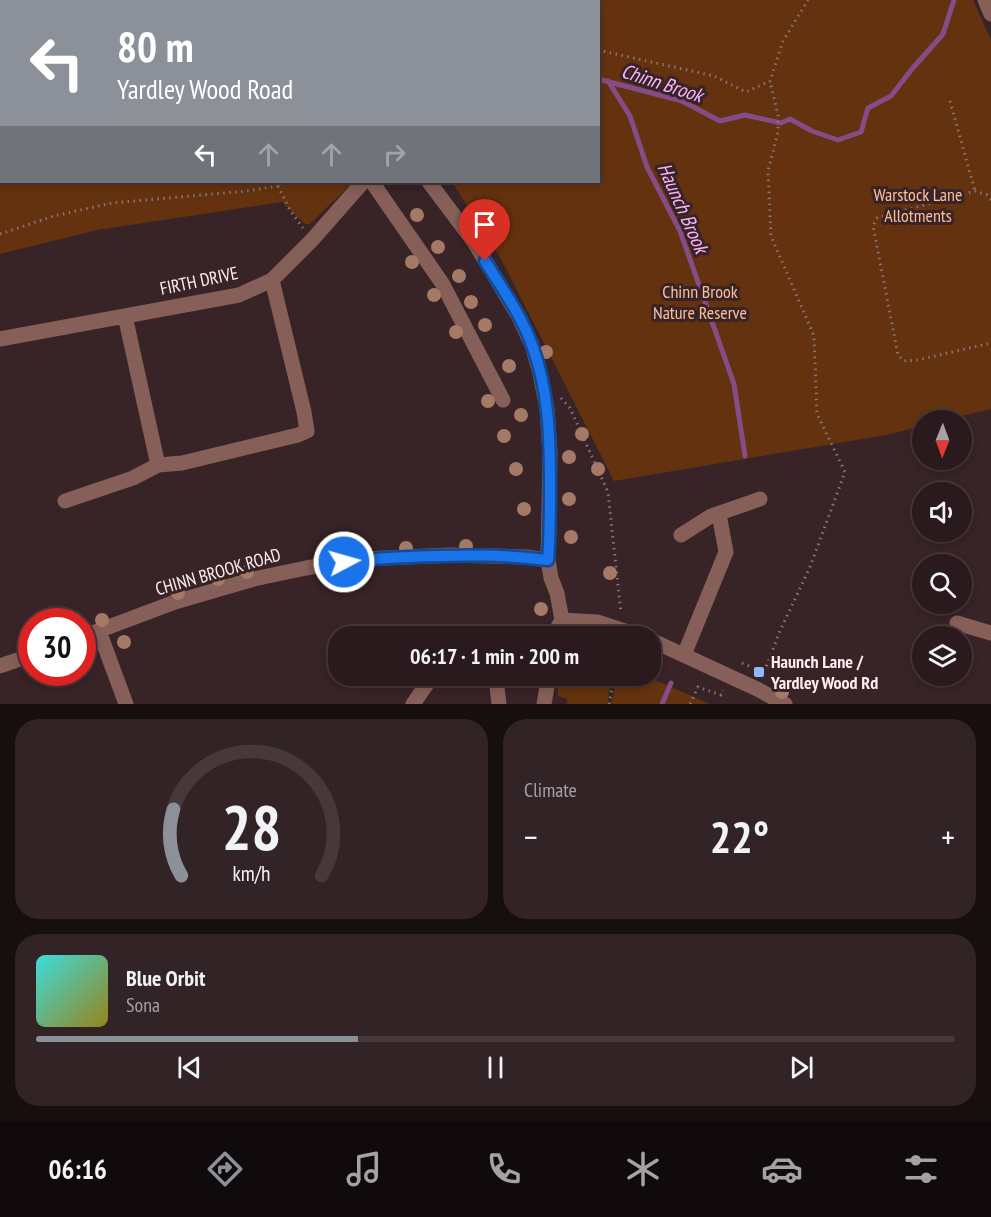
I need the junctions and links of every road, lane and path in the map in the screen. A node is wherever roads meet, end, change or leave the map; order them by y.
1 (808, 0) edge
2 (985, 0) edge
3 (991, 14) edge
4 (600, 50) edge
5 (770, 81) junction
6 (950, 101) dead end
7 (282, 183) edge
8 (362, 183) edge
9 (373, 183) edge
10 (430, 183) edge
11 (278, 186) junction
12 (975, 191) junction
13 (991, 200) edge
14 (0, 234) edge
15 (312, 240) junction
16 (272, 280) junction
17 (125, 316) junction
18 (0, 339) edge
19 (991, 343) edge
20 (540, 374) junction
21 (503, 400) dead end
22 (158, 465) junction
23 (759, 499) dead end
24 (65, 501) dead end
25 (719, 514) junction
26 (681, 535) dead end
27 (548, 560) junction
28 (562, 620) junction
29 (957, 623) dead end
30 (559, 626) edge
31 (610, 626) edge
32 (623, 626) edge
33 (99, 632) junction
34 (96, 633) edge
35 (991, 633) edge
36 (661, 645) edge
37 (684, 655) junction
38 (18, 660) edge
39 (0, 666) edge
40 (764, 672) dead end
41 (425, 686) edge
42 (497, 686) edge
43 (547, 686) edge
44 (613, 686) edge
45 (698, 687) dead end
46 (126, 704) edge
47 (413, 704) edge
48 (499, 704) edge
49 (544, 704) edge
50 (609, 704) edge
51 (690, 704) edge
52 (785, 704) edge

1 - 5 path
2 - 3 street
4 - 5 path
5 - 40 path
6 - 12 path
7 - 11 path
8 - 15 street, FIRTH DRIVE
9 - 21 street
10 - 20 street
11 - 14 path
11 - 15 path
12 - 13 path
12 - 19 path
15 - 16 street, FIRTH DRIVE
16 - 17 street, FIRTH DRIVE
16 - 22 street
17 - 18 street, FIRTH DRIVE
17 - 22 street
20 - 27 street
20 - 32 path
22 - 24 street
23 - 25 street
25 - 26 street
25 - 37 street
27 - 28 street
27 - 33 street, CHINN BROOK ROAD
28 - 30 street
28 - 31 street
29 - 35 street
33 - 34 street, CHINN BROOK ROAD
33 - 46 street
36 - 37 street
37 - 52 street
38 - 39 street
41 - 47 street
42 - 48 street
43 - 49 street
44 - 50 path
45 - 51 path

